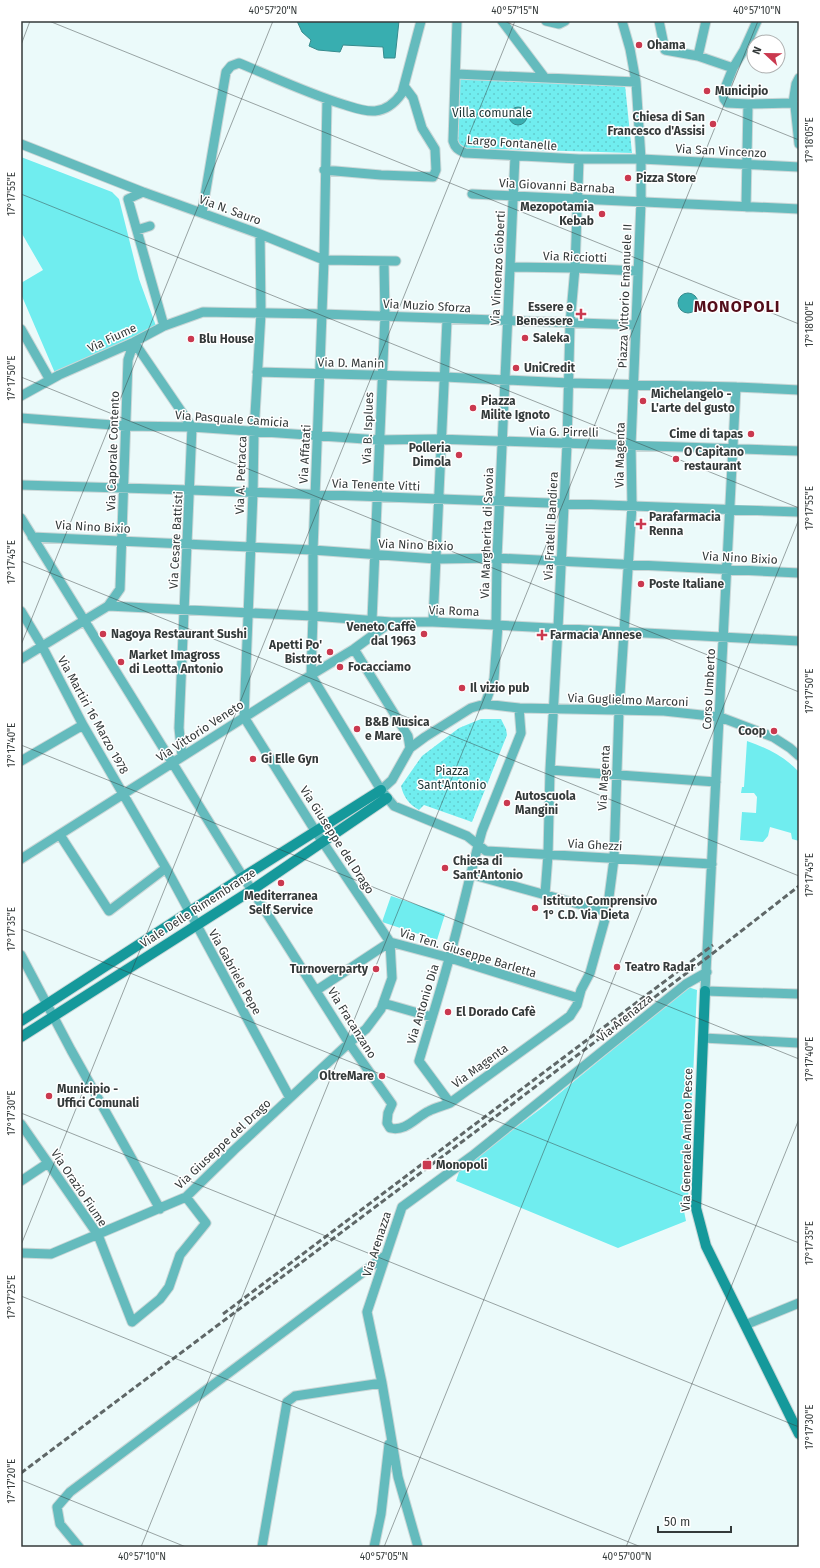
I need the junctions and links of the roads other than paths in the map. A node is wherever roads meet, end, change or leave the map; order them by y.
1 (420, 21) edge
2 (457, 21) edge
3 (502, 21) edge
4 (546, 21) edge
5 (566, 21) edge
6 (622, 21) edge
7 (659, 21) edge
8 (706, 21) edge
9 (757, 21) edge
10 (698, 56) junction
11 (733, 68) junction
12 (456, 74) junction
13 (545, 78) junction
14 (799, 78) edge
15 (636, 82) junction
16 (404, 86) junction
17 (327, 100) junction
18 (748, 104) junction
19 (796, 105) edge
20 (21, 144) edge
21 (799, 144) edge
22 (515, 156) junction
23 (579, 159) junction
24 (642, 159) junction
25 (747, 164) junction
26 (799, 167) edge
27 (324, 170) junction
28 (143, 192) junction
29 (472, 194) dead end
30 (514, 196) junction
31 (578, 198) junction
32 (641, 202) junction
33 (746, 207) junction
34 (799, 209) edge
35 (202, 213) junction
36 (150, 226) dead end
37 (137, 230) junction
38 (260, 234) junction
39 (324, 260) junction
40 (396, 261) dead end
41 (384, 262) junction
42 (510, 267) junction
43 (575, 268) junction
44 (638, 271) junction
45 (217, 312) joint
46 (261, 313) junction
47 (321, 314) junction
48 (384, 316) junction
49 (447, 320) junction
50 (508, 321) junction
51 (570, 324) junction
52 (636, 325) junction
53 (164, 326) junction
54 (21, 329) edge
55 (134, 342) junction
56 (257, 372) junction
57 (320, 375) junction
58 (382, 376) junction
59 (444, 377) junction
60 (50, 380) junction
61 (505, 380) junction
62 (568, 383) junction
63 (634, 384) junction
64 (736, 387) junction
65 (799, 390) edge
66 (21, 396) edge
67 (21, 418) edge
68 (126, 426) junction
69 (192, 427) junction
70 (254, 432) junction
71 (318, 436) junction
72 (379, 440) junction
73 (442, 440) junction
74 (502, 442) junction
75 (567, 444) junction
76 (632, 446) junction
77 (733, 448) junction
78 (799, 451) edge
79 (21, 485) edge
80 (124, 488) junction
81 (190, 490) junction
82 (253, 492) junction
83 (315, 495) junction
84 (378, 497) junction
85 (439, 499) junction
86 (500, 502) junction
87 (564, 503) junction
88 (632, 506) junction
89 (730, 510) junction
90 (799, 512) edge
91 (21, 518) edge
92 (32, 536) junction
93 (122, 541) junction
94 (188, 544) junction
95 (250, 547) junction
96 (312, 550) junction
97 (375, 555) junction
98 (497, 558) junction
99 (436, 559) junction
100 (561, 561) junction
101 (627, 564) junction
102 (727, 569) junction
103 (799, 573) edge
104 (108, 606) junction
105 (184, 610) junction
106 (21, 611) edge
107 (248, 612) junction
108 (313, 616) junction
109 (84, 620) junction
110 (372, 620) junction
111 (391, 622) junction
112 (433, 622) junction
113 (497, 625) junction
114 (558, 628) junction
115 (624, 632) junction
116 (723, 638) junction
117 (799, 641) edge
118 (42, 646) junction
119 (354, 649) junction
120 (21, 659) edge
121 (310, 675) junction
122 (485, 704) junction
123 (519, 708) junction
124 (553, 709) junction
125 (619, 710) junction
126 (244, 717) junction
127 (720, 717) junction
128 (83, 725) junction
129 (410, 748) junction
130 (182, 756) junction
131 (799, 756) edge
132 (21, 761) edge
133 (171, 763) junction
134 (550, 770) junction
135 (616, 774) junction
136 (716, 782) junction
137 (124, 794) junction
138 (384, 794) junction
139 (316, 832) junction
140 (60, 835) junction
141 (322, 841) junction
142 (478, 844) junction
143 (548, 855) junction
144 (614, 858) junction
145 (21, 860) edge
146 (712, 864) junction
147 (166, 868) junction
148 (470, 874) junction
149 (242, 877) junction
150 (252, 890) junction
151 (544, 894) junction
152 (189, 912) junction
153 (607, 912) junction
154 (196, 925) junction
155 (390, 942) junction
156 (21, 955) edge
157 (450, 958) junction
158 (707, 972) junction
159 (317, 990) junction
160 (705, 991) junction
161 (799, 994) edge
162 (578, 998) junction
163 (383, 1003) junction
164 (48, 1004) junction
165 (54, 1016) junction
166 (432, 1017) junction
167 (21, 1022) edge
168 (21, 1036) edge
169 (703, 1038) junction
170 (349, 1043) junction
171 (799, 1043) edge
172 (290, 1098) junction
173 (450, 1103) junction
174 (21, 1124) edge
175 (48, 1163) junction
176 (21, 1181) edge
177 (186, 1197) junction
178 (160, 1209) junction
179 (98, 1235) junction
180 (21, 1253) edge
181 (386, 1255) junction
182 (799, 1303) edge
183 (745, 1325) junction
184 (382, 1383) junction
185 (390, 1433) junction
186 (799, 1434) edge
187 (79, 1547) edge
188 (262, 1547) edge
189 (374, 1547) edge
190 (418, 1547) edge

1 - 16 street
2 - 12 street, Largo Fontanelle
3 - 13 street
4 - 5 street
6 - 15 street, Piazza Vittorio Emanuele II
7 - 10 street
8 - 10 street
9 - 11 street
10 - 11 street
11 - 18 street
12 - 13 street
12 - 22 street, Largo Fontanelle
13 - 15 street
14 - 19 street
15 - 24 street, Piazza Vittorio Emanuele II
16 - 17 street
16 - 27 street
17 - 27 street, Via Affatati
17 - 35 street
18 - 19 street
18 - 25 street
19 - 21 street
20 - 28 street, Via N. Sauro
22 - 23 street, Largo Fontanelle
22 - 30 street, Via Vincenzo Gioberti
23 - 24 street, Largo Fontanelle
23 - 31 street, Via Fratelli Bandiera
24 - 25 street, Via San Vincenzo
24 - 32 street, Piazza Vittorio Emanuele II
25 - 26 street, Via San Vincenzo
25 - 33 street
27 - 39 street, Via Affatati
28 - 35 street, Via N. Sauro
28 - 37 street
29 - 30 street, Via Giovanni Barnaba
30 - 31 street, Via Giovanni Barnaba
30 - 42 street, Via Vincenzo Gioberti
31 - 32 street, Via Giovanni Barnaba
31 - 43 street, Via Fratelli Bandiera
32 - 33 street
32 - 44 street, Piazza Vittorio Emanuele II
33 - 34 street
35 - 38 street, Via N. Sauro
36 - 37 street
37 - 53 street
38 - 39 street, Via N. Sauro
38 - 46 street, Via A. Petracca
39 - 41 street
39 - 47 street, Via Affatati
40 - 41 street
41 - 48 street, Via B. Isplues
42 - 43 street, Via Ricciotti
42 - 50 street, Via Vincenzo Gioberti
43 - 44 street, Via Ricciotti
43 - 51 street, Via Fratelli Bandiera
44 - 52 street, Piazza Vittorio Emanuele II
45 - 46 street, Via Muzio Sforza
45 - 53 street, Via Fiume
46 - 47 street, Via Muzio Sforza
46 - 56 street, Via A. Petracca
47 - 48 street, Via Muzio Sforza
47 - 57 street, Via Affatati
48 - 49 street, Via Muzio Sforza
48 - 58 street, Via B. Isplues
49 - 50 street, Via Muzio Sforza
49 - 59 street
50 - 51 street, Via Muzio Sforza
50 - 61 street, Via Vincenzo Gioberti
51 - 52 street, Via Muzio Sforza
51 - 62 street, Via Fratelli Bandiera
52 - 63 street, Piazza Vittorio Emanuele II
53 - 55 street, Via Fiume
54 - 60 street
55 - 60 street, Via Fiume
55 - 68 street, Via Caporale Contento
55 - 69 street
56 - 57 street, Via D. Manin
56 - 70 street, Via A. Petracca
57 - 58 street, Via D. Manin
57 - 71 street, Via Affatati
58 - 59 street, Via D. Manin
58 - 72 street, Via B. Isplues
59 - 61 street
59 - 73 street
60 - 66 street, Via Fiume
61 - 62 street
61 - 74 street
62 - 63 street
62 - 75 street, Via Fratelli Bandiera
63 - 64 street, Piazza Vittorio Emanuele II
63 - 76 street, Via Magenta
64 - 65 street, Piazza Vittorio Emanuele II
64 - 77 street, Corso Umberto
67 - 68 street, Via Pasquale Camicia
68 - 69 street, Via Pasquale Camicia
68 - 80 street, Via Caporale Contento
69 - 70 street, Via Pasquale Camicia
69 - 81 street, Via Cesare Battisti
70 - 71 street, Via Pasquale Camicia
70 - 82 street, Via A. Petracca
71 - 72 street, Via Pasquale Camicia
71 - 83 street, Via Affatati
72 - 73 street, Via Pasquale Camicia
72 - 84 street, Via B. Isplues
73 - 74 street, Via G. Pirrelli
73 - 85 street
74 - 75 street, Via G. Pirrelli
74 - 86 street, Via Margherita di Savoia
75 - 76 street, Via G. Pirrelli
75 - 87 street, Via Fratelli Bandiera
76 - 77 street, Via G. Pirrelli
76 - 88 street, Via Magenta
77 - 78 street, Via G. Pirrelli
77 - 89 street, Corso Umberto
79 - 80 street, Via Tenente Vitti
80 - 81 street, Via Tenente Vitti
80 - 93 street, Via Caporale Contento
81 - 82 street, Via Tenente Vitti
81 - 94 street, Via Cesare Battisti
82 - 83 street, Via Tenente Vitti
82 - 95 street, Via A. Petracca
83 - 84 street, Via Tenente Vitti
83 - 96 street, Via Affatati
84 - 85 street, Via Tenente Vitti
84 - 97 street, Via B. Isplues
85 - 86 street, Via Tenente Vitti
85 - 99 street
86 - 87 street, Via Tenente Vitti
86 - 98 street, Via Margherita di Savoia
87 - 88 street, Via Tenente Vitti
87 - 100 street, Via Fratelli Bandiera
88 - 89 street, Via Tenente Vitti
88 - 101 street, Via Magenta
89 - 90 street, Via Tenente Vitti
89 - 102 street, Corso Umberto
91 - 92 street, Via Fracanzano
92 - 93 street, Via Nino Bixio
92 - 109 street, Via Fracanzano
93 - 94 street, Via Nino Bixio
93 - 104 street, Via Caporale Contento
94 - 95 street, Via Nino Bixio
94 - 105 street, Via Cesare Battisti
95 - 96 street, Via Nino Bixio
95 - 107 street, Via A. Petracca
96 - 97 street, Via Nino Bixio
96 - 108 street, Via Affatati
97 - 99 street, Via Nino Bixio
97 - 110 street, Via B. Isplues
98 - 99 street, Via Nino Bixio
98 - 100 street, Via Nino Bixio
98 - 113 street, Via Margherita di Savoia
99 - 112 street
100 - 101 street, Via Nino Bixio
100 - 114 street, Via Fratelli Bandiera
101 - 102 street, Via Nino Bixio
101 - 115 street, Via Magenta
102 - 103 street, Via Nino Bixio
102 - 116 street, Corso Umberto
104 - 105 street, Via Roma
104 - 109 street
105 - 107 street, Via Roma
105 - 130 street, Via Cesare Battisti
106 - 118 street, Via Martiri 16 Marzo 1978
107 - 108 street, Via Roma
107 - 126 street, Via A. Petracca
108 - 110 street, Via Roma
108 - 121 street, Via Affatati
109 - 118 street
109 - 133 street, Via Fracanzano
110 - 111 street, Via Roma
111 - 112 street, Via Roma
111 - 119 street, Via Vittorio Veneto
112 - 113 street, Via Roma
113 - 114 street, Via Roma
113 - 122 street
114 - 115 street, Via Roma
114 - 124 street, Via Fratelli Bandiera
115 - 116 street, Via Roma
115 - 125 street, Via Magenta
116 - 117 street, Via Roma
116 - 127 street, Corso Umberto
118 - 120 street
118 - 128 street, Via Martiri 16 Marzo 1978
119 - 121 street, Via Vittorio Veneto
119 - 129 street
121 - 126 street, Via Vittorio Veneto
121 - 138 street
122 - 123 street, Via Guglielmo Marconi
122 - 129 street
123 - 124 street, Via Guglielmo Marconi
123 - 142 street, Via Antonio Dia
124 - 125 street, Via Guglielmo Marconi
124 - 134 street, Via Fratelli Bandiera
125 - 127 street, Via Guglielmo Marconi
125 - 135 street, Via Magenta
126 - 130 street, Via Vittorio Veneto
126 - 139 street, Via Giuseppe del Drago
127 - 131 street, Via Guglielmo Marconi
127 - 136 street, Corso Umberto
128 - 132 street
128 - 137 street, Via Martiri 16 Marzo 1978
129 - 138 street
130 - 133 street, Via Vittorio Veneto
133 - 137 street, Via Vittorio Veneto
133 - 149 street, Via Fracanzano
134 - 135 street
134 - 143 street, Via Fratelli Bandiera
135 - 136 street
135 - 144 street, Via Magenta
136 - 146 street, Corso Umberto
137 - 140 street, Via Vittorio Veneto
137 - 147 street, Via Gabriele Pepe
138 - 139 street, Viale Delle Rimembranze
138 - 141 street, Viale Delle Rimembranze
138 - 142 street, Via Ghezzi
139 - 141 street, Via Giuseppe del Drago
139 - 149 street, Viale Delle Rimembranze
140 - 145 street, Via Vittorio Veneto
140 - 147 street
141 - 150 street, Viale Delle Rimembranze
141 - 155 street, Via Giuseppe del Drago
142 - 143 street, Via Ghezzi
142 - 148 street, Via Antonio Dia
143 - 144 street, Via Ghezzi
143 - 151 street, Via Fratelli Bandiera
144 - 146 street, Via Ghezzi
144 - 153 street, Via Magenta
146 - 158 street, Corso Umberto
147 - 152 street, Via Gabriele Pepe
148 - 151 street
148 - 157 street, Via Antonio Dia
149 - 150 street, Via Fracanzano
149 - 152 street, Viale Delle Rimembranze
150 - 154 street, Viale Delle Rimembranze
150 - 159 street, Via Fracanzano
151 - 153 street
152 - 154 street, Via Gabriele Pepe
152 - 164 street, Viale Delle Rimembranze
153 - 162 street, Via Magenta
154 - 165 street, Viale Delle Rimembranze
154 - 172 street, Via Gabriele Pepe
155 - 157 street, Via Ten. Giuseppe Barletta
155 - 159 street, Via Ten. Giuseppe Barletta
155 - 163 street, Via Giuseppe del Drago
156 - 164 street
157 - 162 street, Via Ten. Giuseppe Barletta
157 - 166 street, Via Antonio Dia
158 - 160 street, Corso Umberto
158 - 181 street, Via Arenazza
159 - 170 street, Via Fracanzano
160 - 161 street
160 - 169 street, Via Generale Amleto Pesce
162 - 173 street, Via Magenta
163 - 166 street
163 - 170 street, Via Giuseppe del Drago
164 - 165 street
164 - 167 street, Viale Delle Rimembranze
165 - 168 street, Viale Delle Rimembranze
165 - 178 street
166 - 173 street, Via Antonio Dia
169 - 171 street
169 - 183 street, Via Generale Amleto Pesce
170 - 172 street, Via Giuseppe del Drago
170 - 173 street, Via Fracanzano
172 - 177 street, Via Giuseppe del Drago
174 - 175 street, Via Orazio Fiume
175 - 176 street
175 - 179 street, Via Orazio Fiume
177 - 178 street, Via Giuseppe del Drago
177 - 179 street, Via Orazio Fiume
178 - 179 street, Via Giuseppe del Drago
179 - 180 street, Via Giuseppe del Drago
181 - 184 street, Via Arenazza
181 - 187 street
182 - 183 street
183 - 186 street, Via Generale Amleto Pesce
184 - 185 street, Via Arenazza
184 - 188 street
185 - 189 street
185 - 190 street, Via Arenazza

